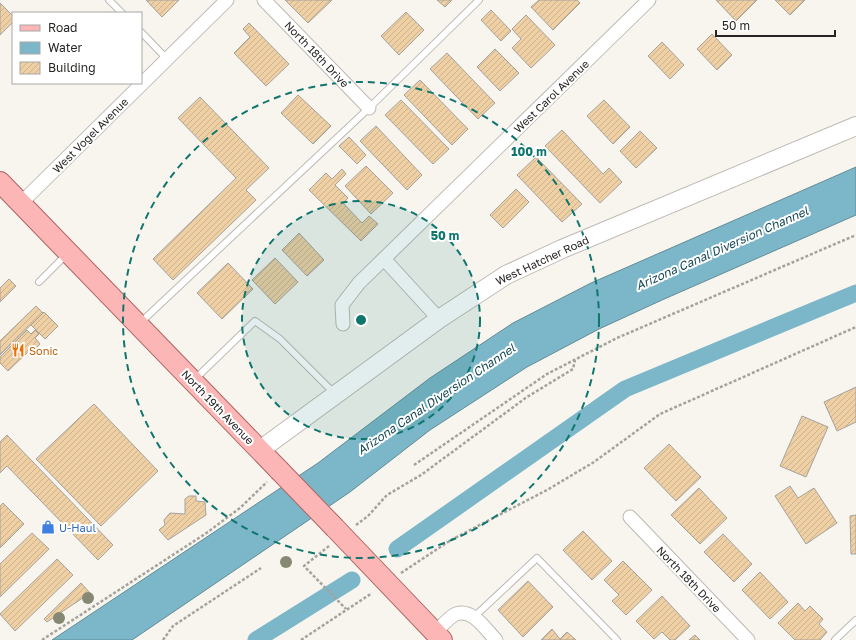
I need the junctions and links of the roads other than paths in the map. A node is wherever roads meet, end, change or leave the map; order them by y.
1 (109, 0) edge
2 (228, 0) edge
3 (264, 0) edge
4 (479, 0) edge
5 (649, 0) edge
6 (121, 12) edge
7 (142, 33) edge
8 (167, 59) junction
9 (142, 83) edge
10 (141, 84) edge
11 (369, 108) junction
12 (856, 126) edge
13 (0, 182) edge
14 (20, 203) junction
15 (69, 252) junction
16 (384, 259) junction
17 (39, 282) dead end
18 (439, 319) junction
19 (343, 324) dead end
20 (139, 325) junction
21 (193, 381) junction
22 (335, 394) junction
23 (260, 450) junction
24 (630, 518) dead end
25 (474, 617) junction
26 (856, 620) edge
27 (439, 636) edge
28 (496, 640) edge
29 (618, 640) edge
30 (748, 640) edge
31 (835, 640) edge

1 - 6 lane
2 - 8 street, West Vogel Avenue
3 - 11 street, North 18th Drive
4 - 11 lane
5 - 16 street, West Carol Avenue
7 - 8 lane
8 - 9 street, West Vogel Avenue
10 - 14 street, West Vogel Avenue
11 - 20 lane
12 - 18 street, West Hatcher Road
13 - 14 main road, North 19th Avenue
14 - 15 main road, North 19th Avenue
15 - 17 lane
15 - 20 main road, North 19th Avenue
16 - 18 street
16 - 19 street, West Carol Avenue
18 - 22 street, West Hatcher Road
20 - 21 main road, North 19th Avenue
21 - 22 lane
21 - 23 main road, North 19th Avenue
22 - 23 street, West Hatcher Road
23 - 27 main road, North 19th Avenue, bridge
24 - 30 street, North 18th Drive
25 - 27 street, North 19th Avenue
25 - 28 street
25 - 29 lane
26 - 31 lane

